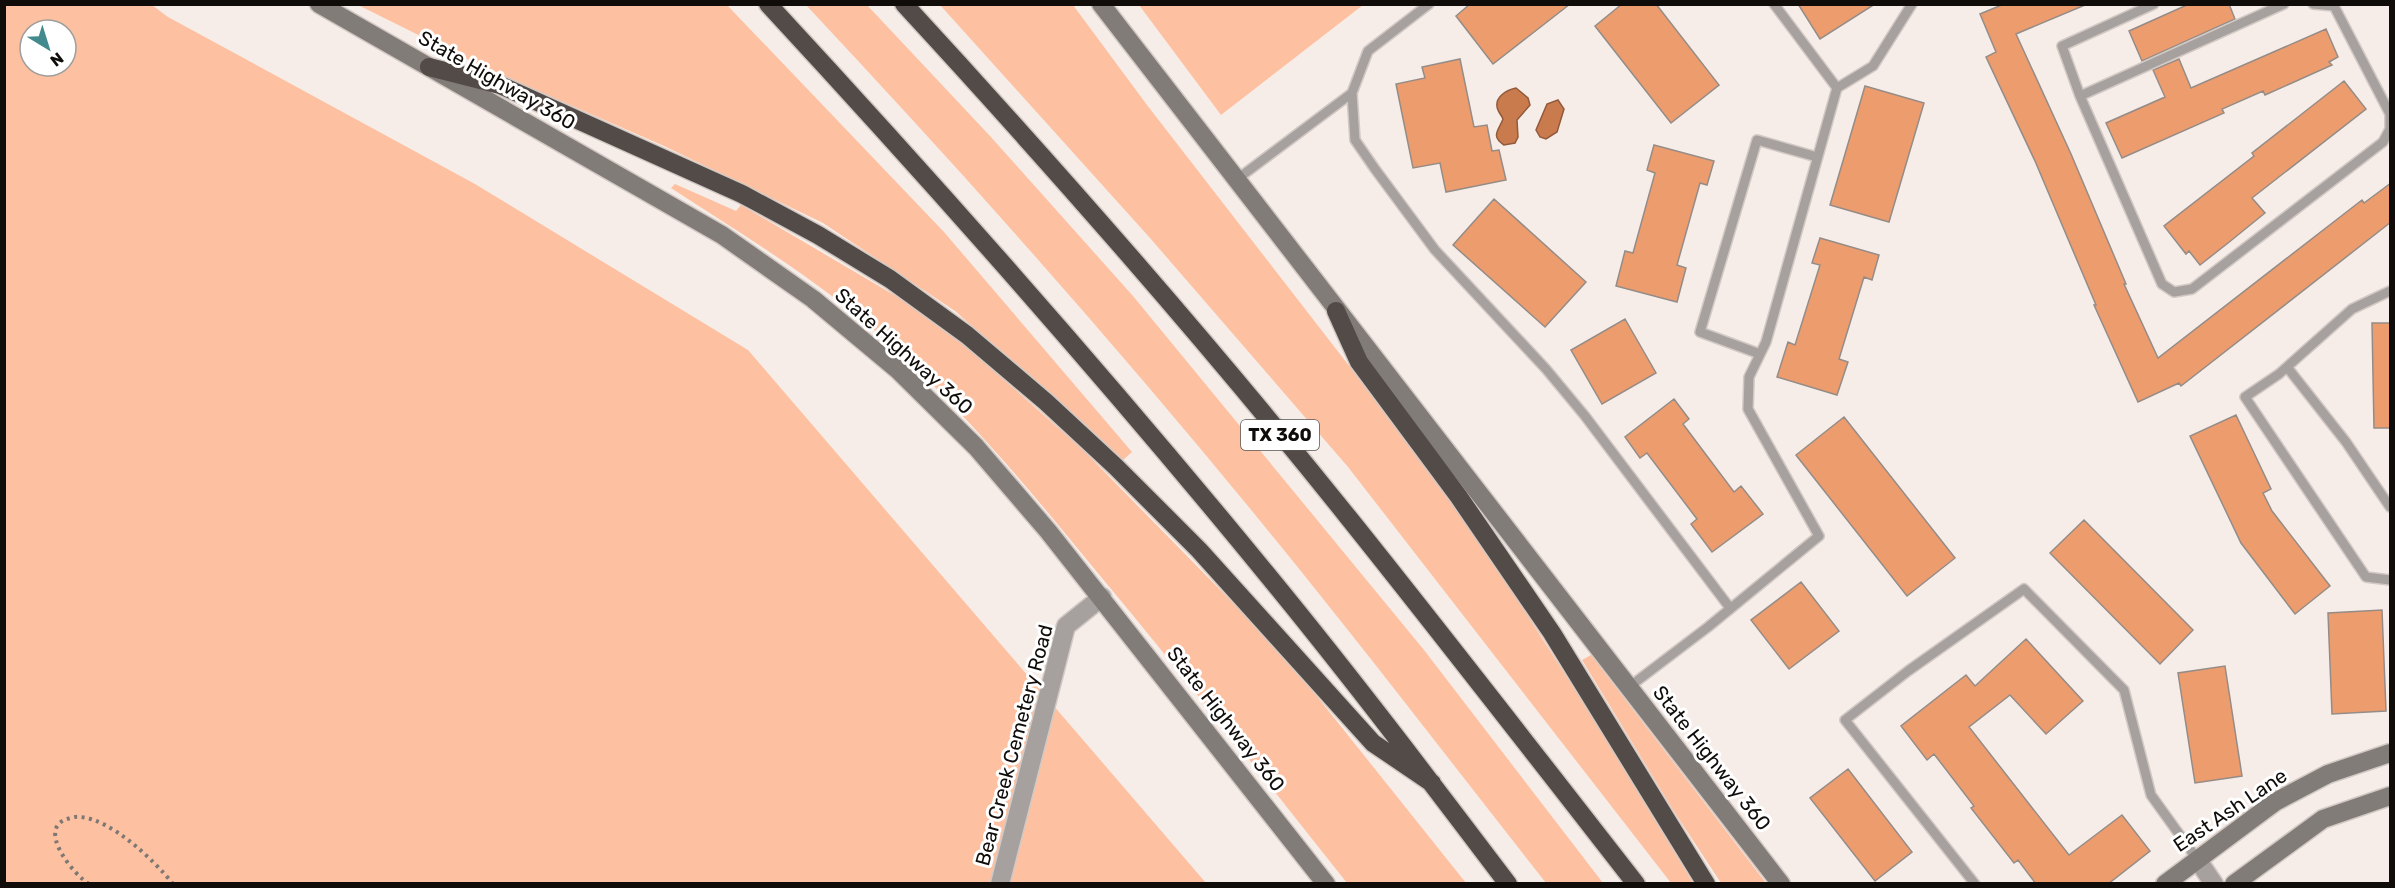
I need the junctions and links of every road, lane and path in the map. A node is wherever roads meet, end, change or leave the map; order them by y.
1 (319, 4) edge
2 (768, 4) edge
3 (904, 4) edge
4 (1101, 4) edge
5 (1429, 4) edge
6 (1774, 4) edge
7 (1912, 4) edge
8 (2154, 4) edge
9 (2284, 4) edge
10 (2313, 4) edge
11 (429, 67) junction
12 (1837, 88) junction
13 (1352, 93) junction
14 (2080, 96) junction
15 (2390, 114) edge
16 (1817, 157) junction
17 (1236, 180) junction
18 (2391, 291) edge
19 (1336, 311) junction
20 (1760, 354) junction
21 (2287, 367) junction
22 (2391, 507) edge
23 (2391, 580) edge
24 (1102, 597) junction
25 (1730, 608) junction
26 (1629, 687) junction
27 (2391, 753) edge
28 (1432, 783) junction
29 (2391, 796) edge
30 (2197, 859) junction
31 (89, 884) edge
32 (173, 884) edge
33 (1000, 884) edge
34 (1326, 884) edge
35 (1508, 884) edge
36 (1636, 884) edge
37 (1706, 884) edge
38 (1781, 884) edge
39 (1975, 884) edge
40 (2165, 884) edge
41 (2214, 884) edge
42 (2234, 884) edge

1 - 11 main road, State Highway 360
2 - 28 highway
3 - 36 highway, TX 360
4 - 17 main road, State Highway 360
5 - 13 lane
6 - 12 lane
7 - 12 lane
8 - 14 lane
9 - 14 lane
10 - 15 lane
11 - 24 main road, State Highway 360
11 - 28 highway
12 - 16 lane
13 - 17 lane
13 - 25 lane
14 - 15 lane
16 - 20 lane
16 - 20 lane
17 - 19 main road, State Highway 360
18 - 21 lane
19 - 26 main road, State Highway 360
19 - 37 highway
20 - 25 lane
21 - 22 lane
21 - 23 lane
24 - 33 street, Bear Creek Cemetery Road
24 - 34 main road, State Highway 360
25 - 26 lane
26 - 38 main road, State Highway 360
27 - 30 main road, East Ash Lane
28 - 35 highway
29 - 42 main road
30 - 39 lane
30 - 40 main road, East Ash Lane
30 - 41 street
31 - 32 path

